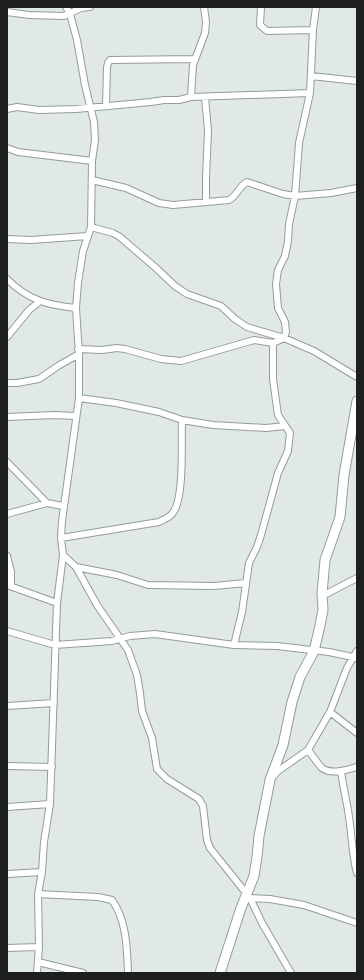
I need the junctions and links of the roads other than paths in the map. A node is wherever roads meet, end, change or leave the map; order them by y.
1 (66, 7) edge
2 (90, 7) edge
3 (204, 7) edge
4 (260, 7) edge
5 (316, 7) edge
6 (7, 12) edge
7 (70, 14) junction
8 (313, 30) junction
9 (195, 59) junction
10 (311, 76) junction
11 (357, 81) edge
12 (310, 93) junction
13 (191, 97) junction
14 (205, 97) junction
15 (106, 106) junction
16 (91, 108) junction
17 (7, 109) edge
18 (7, 149) edge
19 (92, 161) junction
20 (92, 180) junction
21 (357, 188) edge
22 (295, 196) junction
23 (206, 202) junction
24 (92, 227) junction
25 (88, 236) junction
26 (7, 239) edge
27 (7, 279) edge
28 (39, 302) junction
29 (76, 308) junction
30 (7, 337) edge
31 (284, 338) junction
32 (273, 343) junction
33 (78, 352) junction
34 (357, 377) edge
35 (7, 383) edge
36 (79, 398) junction
37 (357, 401) edge
38 (76, 416) junction
39 (7, 417) edge
40 (182, 420) junction
41 (285, 426) junction
42 (7, 462) edge
43 (47, 503) junction
44 (63, 506) junction
45 (7, 514) edge
46 (61, 538) junction
47 (63, 555) junction
48 (7, 556) edge
49 (76, 567) junction
50 (357, 578) edge
51 (246, 584) junction
52 (9, 585) edge
53 (322, 596) junction
54 (57, 603) junction
55 (7, 632) edge
56 (121, 639) junction
57 (55, 645) junction
58 (234, 645) junction
59 (314, 650) junction
60 (357, 651) edge
61 (355, 658) edge
62 (54, 703) junction
63 (7, 706) edge
64 (330, 712) junction
65 (357, 733) edge
66 (308, 750) junction
67 (7, 766) edge
68 (52, 767) junction
69 (357, 767) edge
70 (341, 771) junction
71 (270, 780) junction
72 (50, 804) junction
73 (7, 807) edge
74 (42, 872) junction
75 (357, 873) edge
76 (7, 874) edge
77 (38, 894) junction
78 (248, 896) junction
79 (357, 923) edge
80 (39, 947) junction
81 (7, 948) edge
82 (38, 962) junction
83 (37, 973) edge
84 (83, 973) edge
85 (128, 973) edge
86 (220, 973) edge
87 (291, 973) edge

1 - 7 street
2 - 7 street
3 - 9 street
4 - 8 street
5 - 8 street
6 - 7 street
7 - 16 street
8 - 10 street
9 - 13 street
9 - 15 street
10 - 11 street
10 - 12 street
12 - 14 street
12 - 22 street
13 - 14 street
13 - 15 street
14 - 23 street
15 - 16 street
16 - 17 street
16 - 19 street
18 - 19 street
19 - 20 street
20 - 23 street
20 - 24 street
21 - 22 street
22 - 23 street
22 - 31 street
24 - 25 street
24 - 31 street
25 - 26 street
25 - 29 street
27 - 28 street
28 - 29 street
28 - 30 street
29 - 33 street
31 - 32 street
31 - 34 street
32 - 33 street
32 - 41 street
33 - 35 street
33 - 36 street
36 - 38 street
36 - 40 street
37 - 53 street
38 - 39 street
38 - 44 street
40 - 41 street
40 - 46 street
41 - 51 street
42 - 43 street
43 - 44 street
43 - 45 street
44 - 46 street
46 - 47 street
47 - 49 street
47 - 54 street
48 - 52 street
49 - 51 street
49 - 56 street
50 - 53 street
51 - 58 street
52 - 54 street
53 - 59 street
54 - 57 street
55 - 57 street
56 - 57 street
56 - 58 street
56 - 78 street
57 - 62 street
58 - 59 street
59 - 61 street
59 - 71 street
60 - 61 street
61 - 64 street
62 - 63 street
62 - 68 street
64 - 65 street
64 - 66 street
66 - 70 street
66 - 71 street
67 - 68 street
68 - 72 street
69 - 70 street
70 - 75 street
71 - 78 street
72 - 73 street
72 - 74 street
74 - 76 street
74 - 77 street
77 - 80 street
77 - 85 street
78 - 79 street
78 - 86 street
78 - 87 street
80 - 81 street
80 - 82 street
82 - 83 street
82 - 84 street

